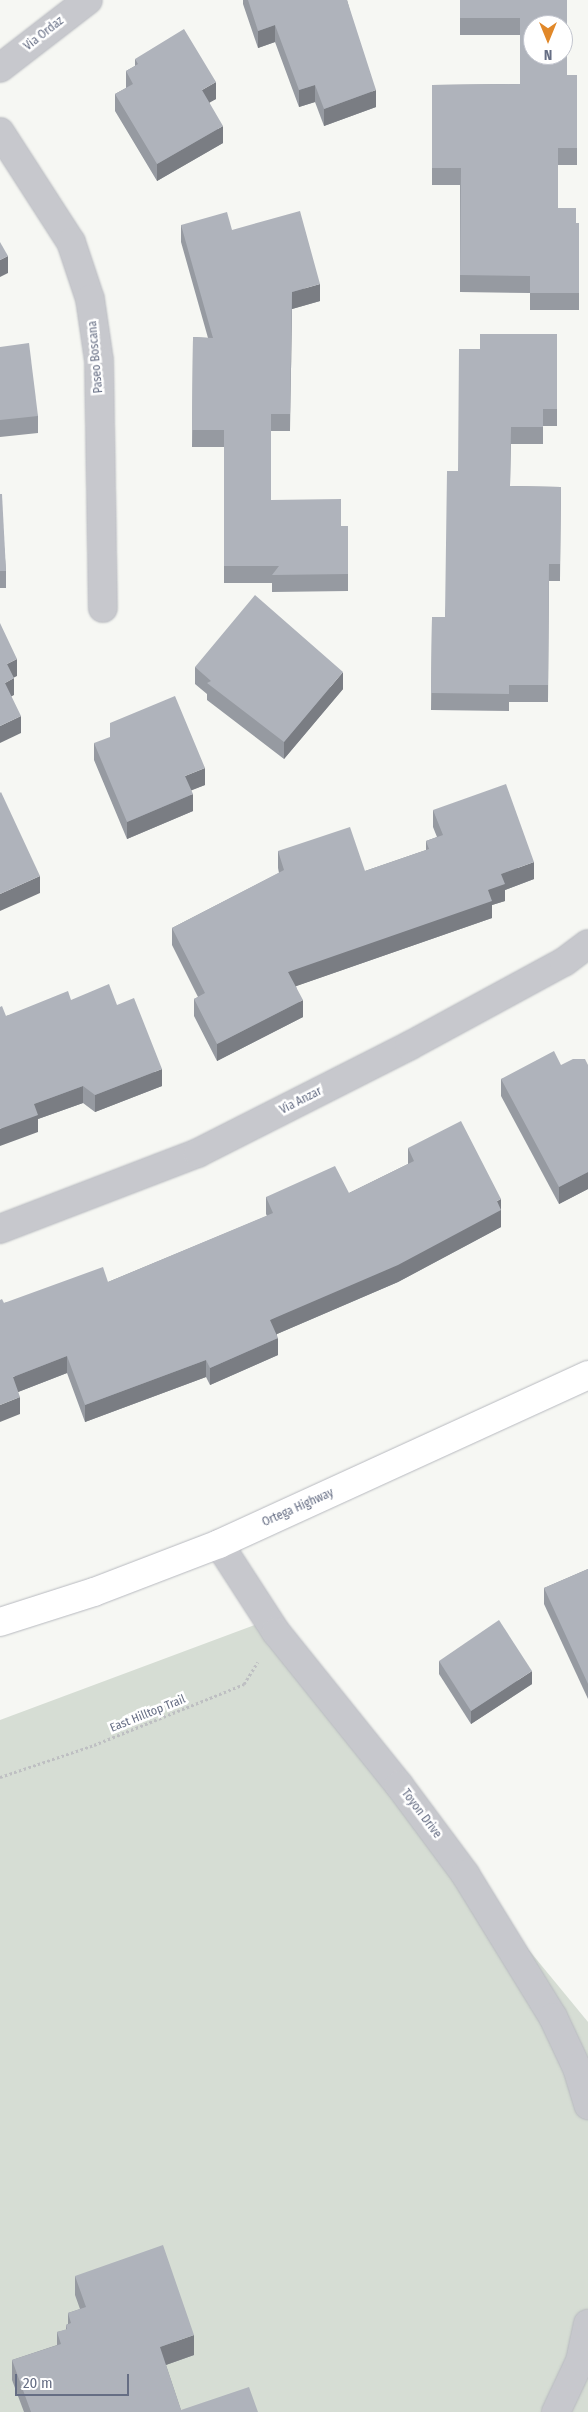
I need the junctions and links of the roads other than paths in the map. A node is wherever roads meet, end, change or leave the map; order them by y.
1 (88, 0) edge
2 (0, 68) edge
3 (0, 132) edge
4 (102, 608) dead end
5 (588, 944) edge
6 (0, 1229) edge
7 (588, 1375) edge
8 (219, 1544) junction
9 (0, 1622) edge
10 (588, 2105) edge
11 (588, 2324) edge
12 (556, 2412) edge

1 - 2 street, Via Ordaz
3 - 4 street, Paseo Boscana
5 - 6 street, Via Anzar
7 - 8 main road, Ortega Highway
8 - 9 main road, Ortega Highway
8 - 10 street, Toyon Drive
11 - 12 street

